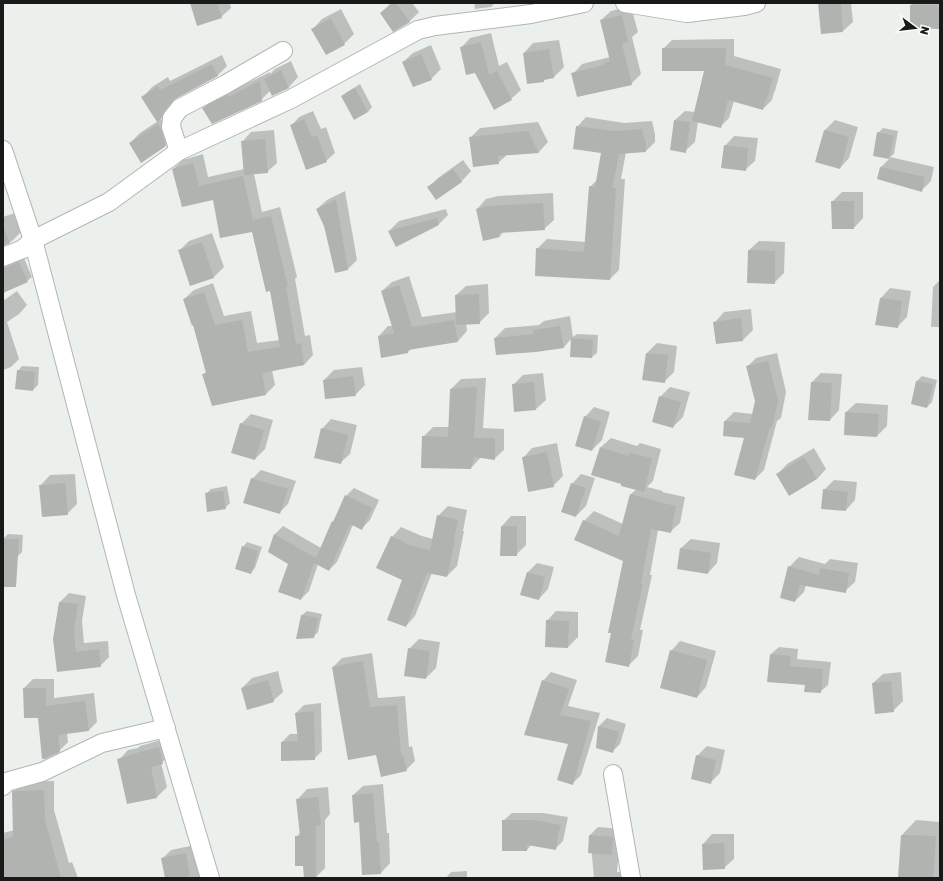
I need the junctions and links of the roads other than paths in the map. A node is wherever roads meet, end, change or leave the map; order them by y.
1 (584, 3) edge
2 (625, 3) edge
3 (756, 3) edge
4 (283, 51) dead end
5 (3, 150) edge
6 (179, 151) junction
7 (33, 240) junction
8 (3, 257) edge
9 (166, 728) junction
10 (613, 774) dead end
11 (3, 786) edge
12 (210, 878) edge
13 (631, 878) edge

1 - 6 street
2 - 3 street
4 - 6 street
5 - 7 street
6 - 7 street
7 - 8 street
7 - 9 street
9 - 11 street
9 - 12 street
10 - 13 street

